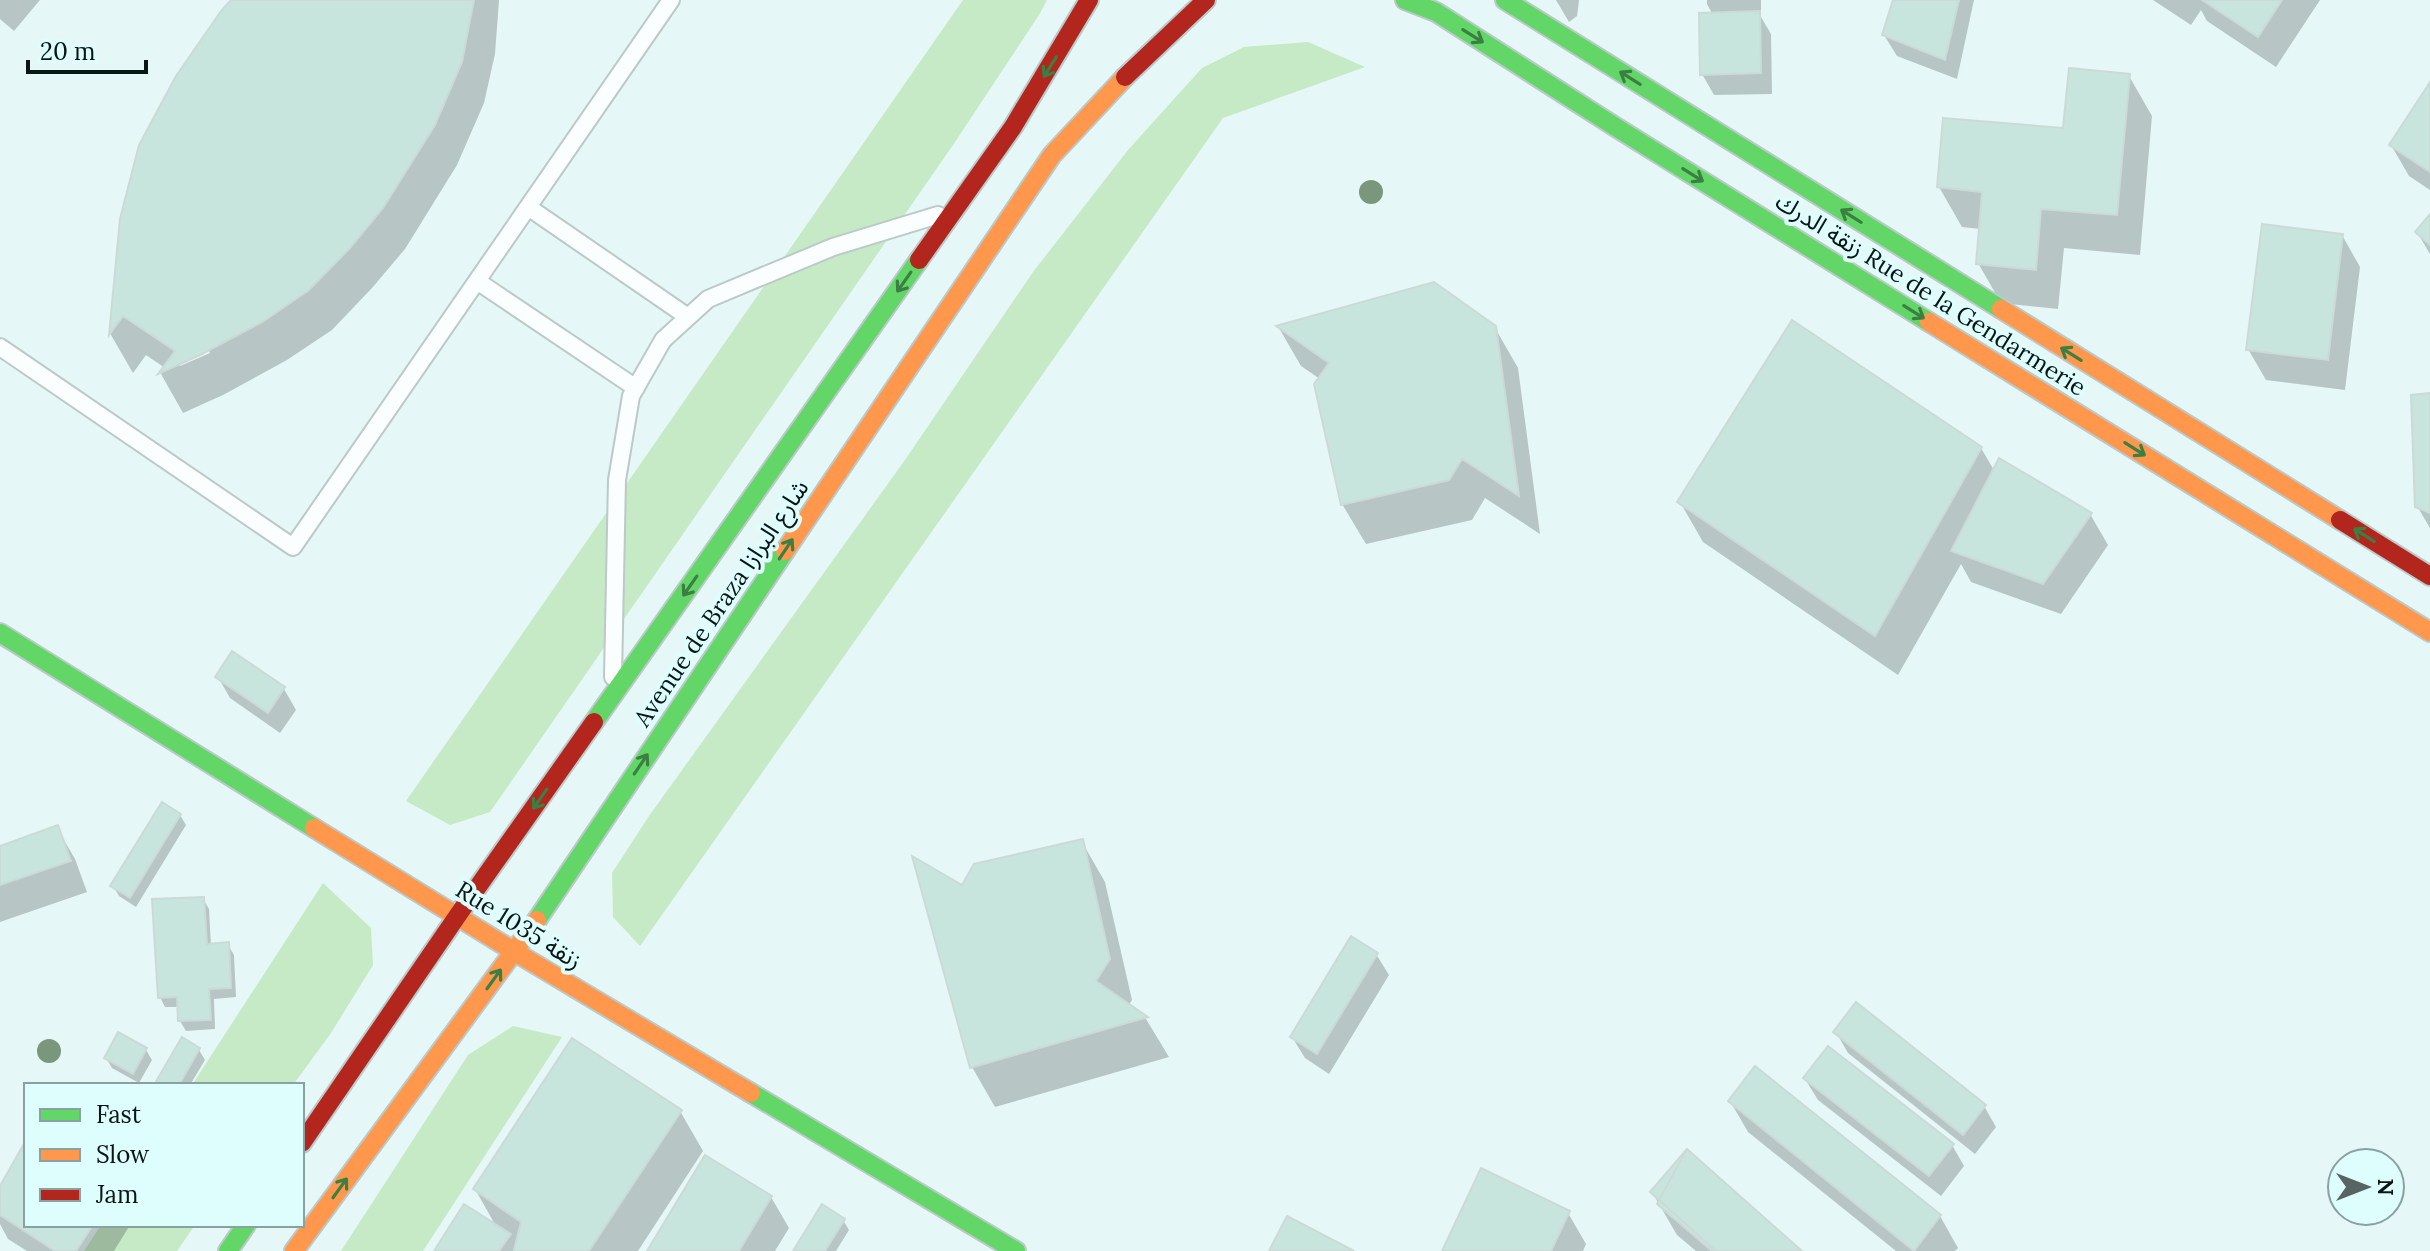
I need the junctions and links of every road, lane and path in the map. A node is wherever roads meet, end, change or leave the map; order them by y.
1 (671, 0) edge
2 (1089, 0) edge
3 (1206, 0) edge
4 (1405, 0) edge
5 (1505, 0) edge
6 (528, 207) junction
7 (955, 210) junction
8 (477, 281) junction
9 (688, 317) junction
10 (0, 347) edge
11 (636, 388) junction
12 (2430, 576) edge
13 (2430, 632) edge
14 (0, 633) edge
15 (612, 697) junction
16 (458, 915) junction
17 (515, 952) junction
18 (304, 1140) edge
19 (245, 1227) edge
20 (228, 1251) edge
21 (294, 1251) edge
22 (1016, 1251) edge

1 - 6 lane
2 -> 7 main road, Avenue de Braza شارع البرازا
17 -> 3 main road, Avenue de Braza شارع البرازا
4 -> 13 main road, زنقة الدرك Rue de la Gendarmerie
12 -> 5 main road, زنقة الدرك Rue de la Gendarmerie
6 - 8 lane
6 - 9 lane
7 - 9 lane
7 -> 15 main road, Avenue de Braza شارع البرازا
8 - 10 lane
8 - 11 lane
9 - 11 lane
11 - 15 lane
14 - 16 main road, Rue 1035 زنقة
15 -> 16 main road, Avenue de Braza شارع البرازا
16 - 17 main road, Rue 1035 زنقة
16 - 18 main road, Avenue de Braza شارع البرازا
21 -> 17 main road, Avenue de Braza شارع البرازا
17 - 22 main road, Rue 1035 زنقة
19 - 20 main road

